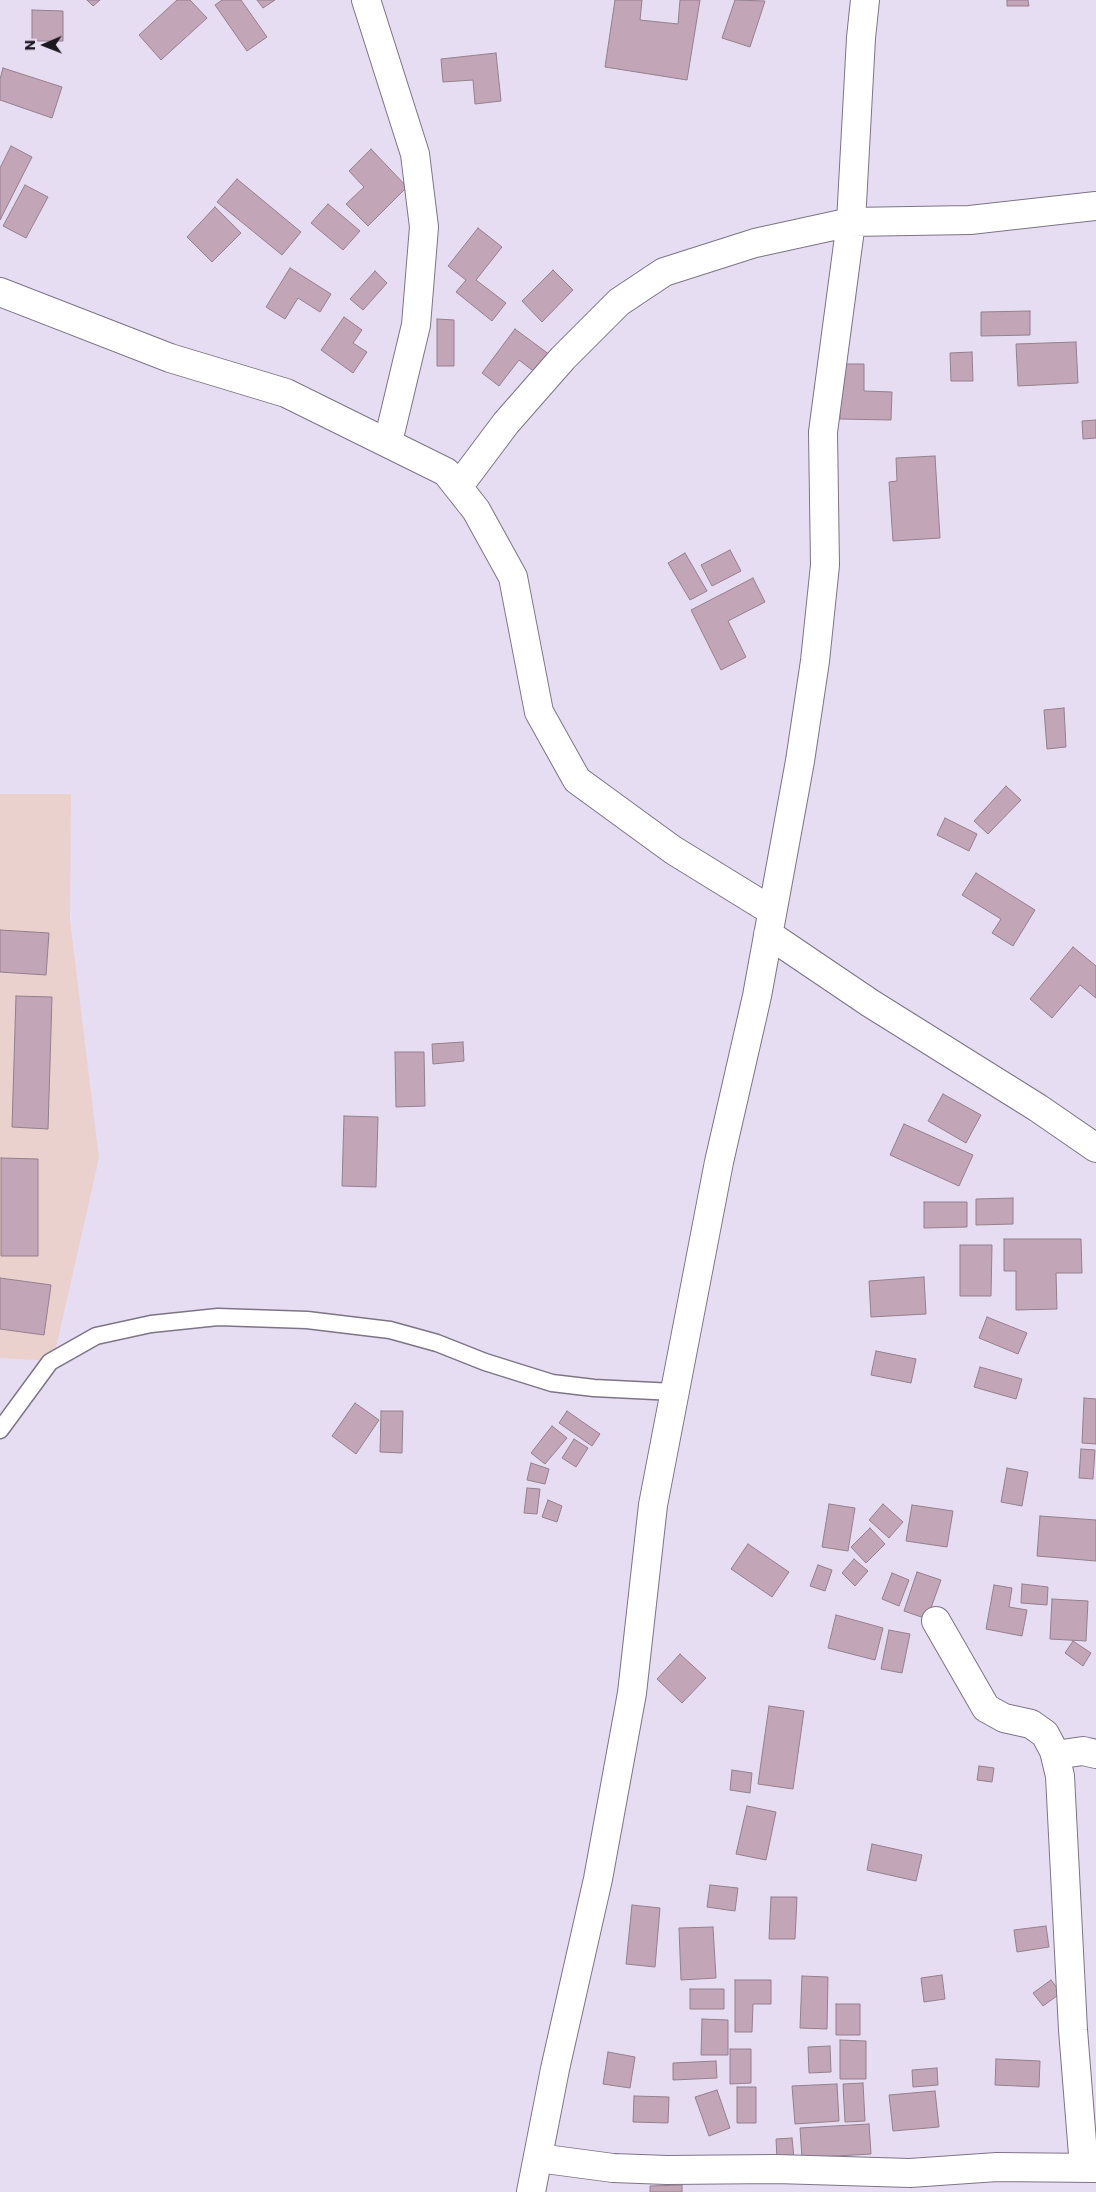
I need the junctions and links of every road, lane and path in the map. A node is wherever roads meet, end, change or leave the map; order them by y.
1 (366, 0) edge
2 (866, 0) edge
3 (1096, 206) edge
4 (851, 222) junction
5 (0, 292) edge
6 (388, 442) junction
7 (458, 487) junction
8 (770, 922) junction
9 (1096, 1148) edge
10 (674, 1392) junction
11 (0, 1430) edge
12 (936, 1622) dead end
13 (1096, 1754) edge
14 (1055, 1755) junction
15 (538, 2158) junction
16 (1090, 2168) edge
17 (531, 2192) edge

1 - 6 street
2 - 4 street
3 - 4 street
4 - 7 street
4 - 8 street
5 - 6 street
6 - 7 street
7 - 8 street
8 - 9 street
8 - 10 street
10 - 11 lane
10 - 15 street
12 - 14 street
13 - 14 street
14 - 16 street
15 - 16 street
15 - 17 street

